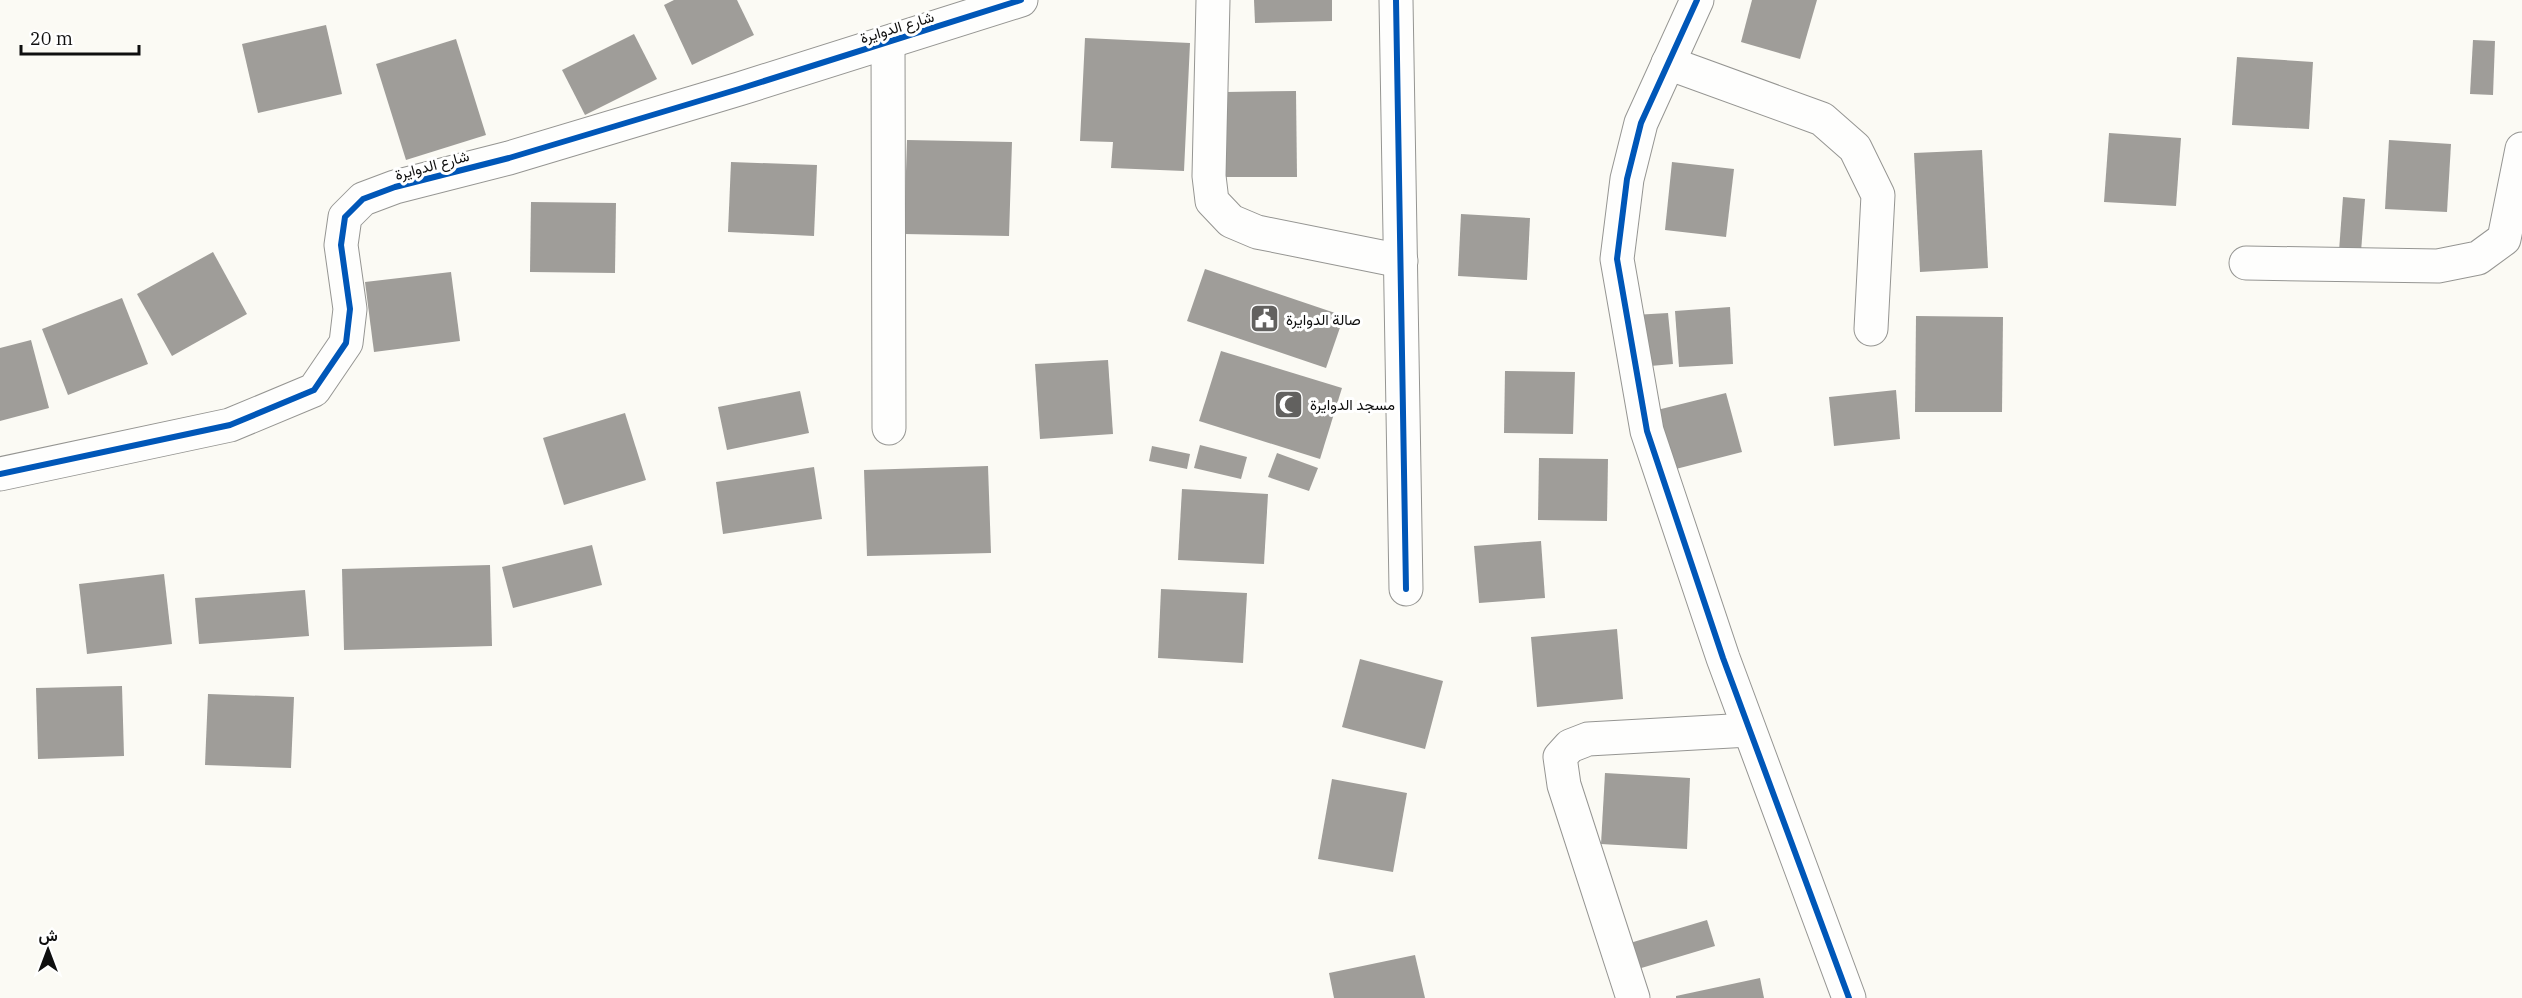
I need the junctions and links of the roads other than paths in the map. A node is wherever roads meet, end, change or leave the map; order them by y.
1 (1021, 0) edge
2 (1213, 0) edge
3 (1396, 0) edge
4 (1696, 0) edge
5 (888, 43) junction
6 (1668, 63) junction
7 (2522, 149) edge
8 (1401, 261) junction
9 (2246, 262) dead end
10 (1871, 328) dead end
11 (889, 428) dead end
12 (0, 474) edge
13 (1406, 589) dead end
14 (1749, 730) junction
15 (1633, 998) edge
16 (1849, 998) edge

1 - 5 street, شارع الدوايرة
2 - 8 street
3 - 8 street
4 - 6 street
5 - 11 street
5 - 12 street, شارع الدوايرة
6 - 10 street
6 - 14 street
7 - 9 street
8 - 13 street
14 - 15 street
14 - 16 street

